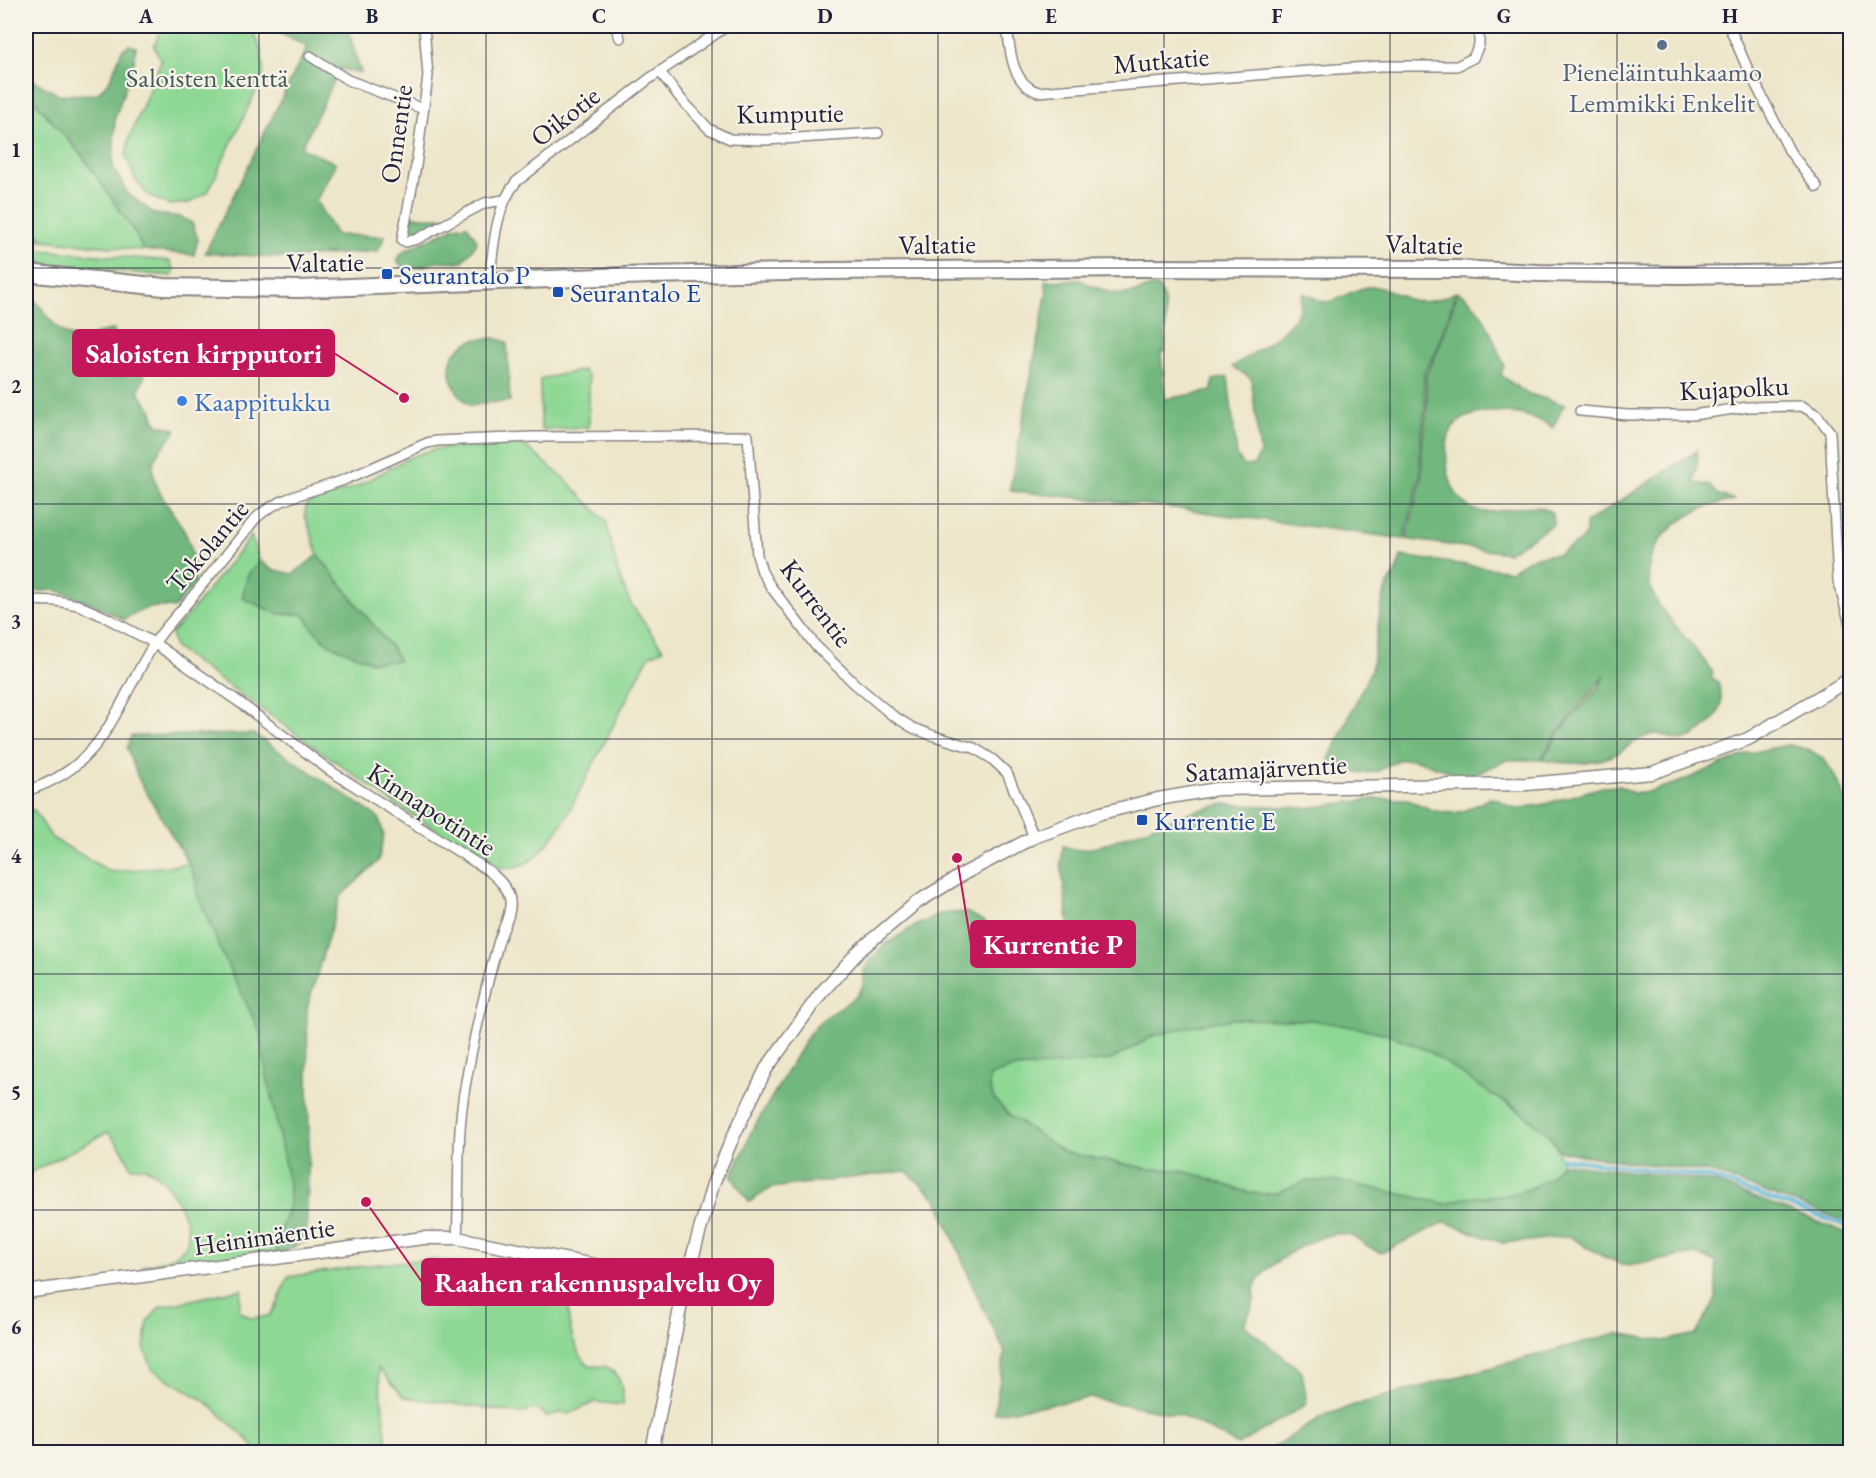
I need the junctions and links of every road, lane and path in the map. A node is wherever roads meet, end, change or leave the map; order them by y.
1 (424, 26) edge
2 (615, 26) edge
3 (727, 26) edge
4 (1007, 26) edge
5 (1479, 26) edge
6 (1729, 26) edge
7 (620, 38) dead end
8 (310, 56) dead end
9 (660, 72) junction
10 (423, 109) junction
11 (878, 134) dead end
12 (1817, 186) dead end
13 (504, 200) junction
14 (1851, 269) edge
15 (26, 273) edge
16 (489, 282) junction
17 (1580, 411) dead end
18 (534, 437) joint
19 (26, 600) edge
20 (1851, 624) edge
21 (154, 643) junction
22 (1851, 679) edge
23 (26, 791) edge
24 (1034, 837) junction
25 (457, 1238) junction
26 (685, 1283) junction
27 (26, 1292) edge
28 (652, 1452) edge

1 - 10 street, Onnentie
2 - 7 street
3 - 9 street, Oikotie
4 - 5 street, Mutkatie
6 - 12 street
8 - 10 street
9 - 11 street, Kumputie
9 - 13 street, Oikotie
10 - 13 street, Onnentie
13 - 16 street, Oikotie
14 - 16 highway, Valtatie
15 - 16 highway, Valtatie
17 - 20 street, Kujapolku
18 - 21 street, Tokolantie
18 - 24 street, Kurrentie
19 - 21 street, Kinnapotintie
21 - 23 street, Tokolantie
21 - 25 street, Kinnapotintie
22 - 24 street, Satamajärventie
24 - 26 street, Satamajärventie
25 - 26 street, Heinimäentie
25 - 27 street, Heinimäentie
26 - 28 street, Satamajärventie

